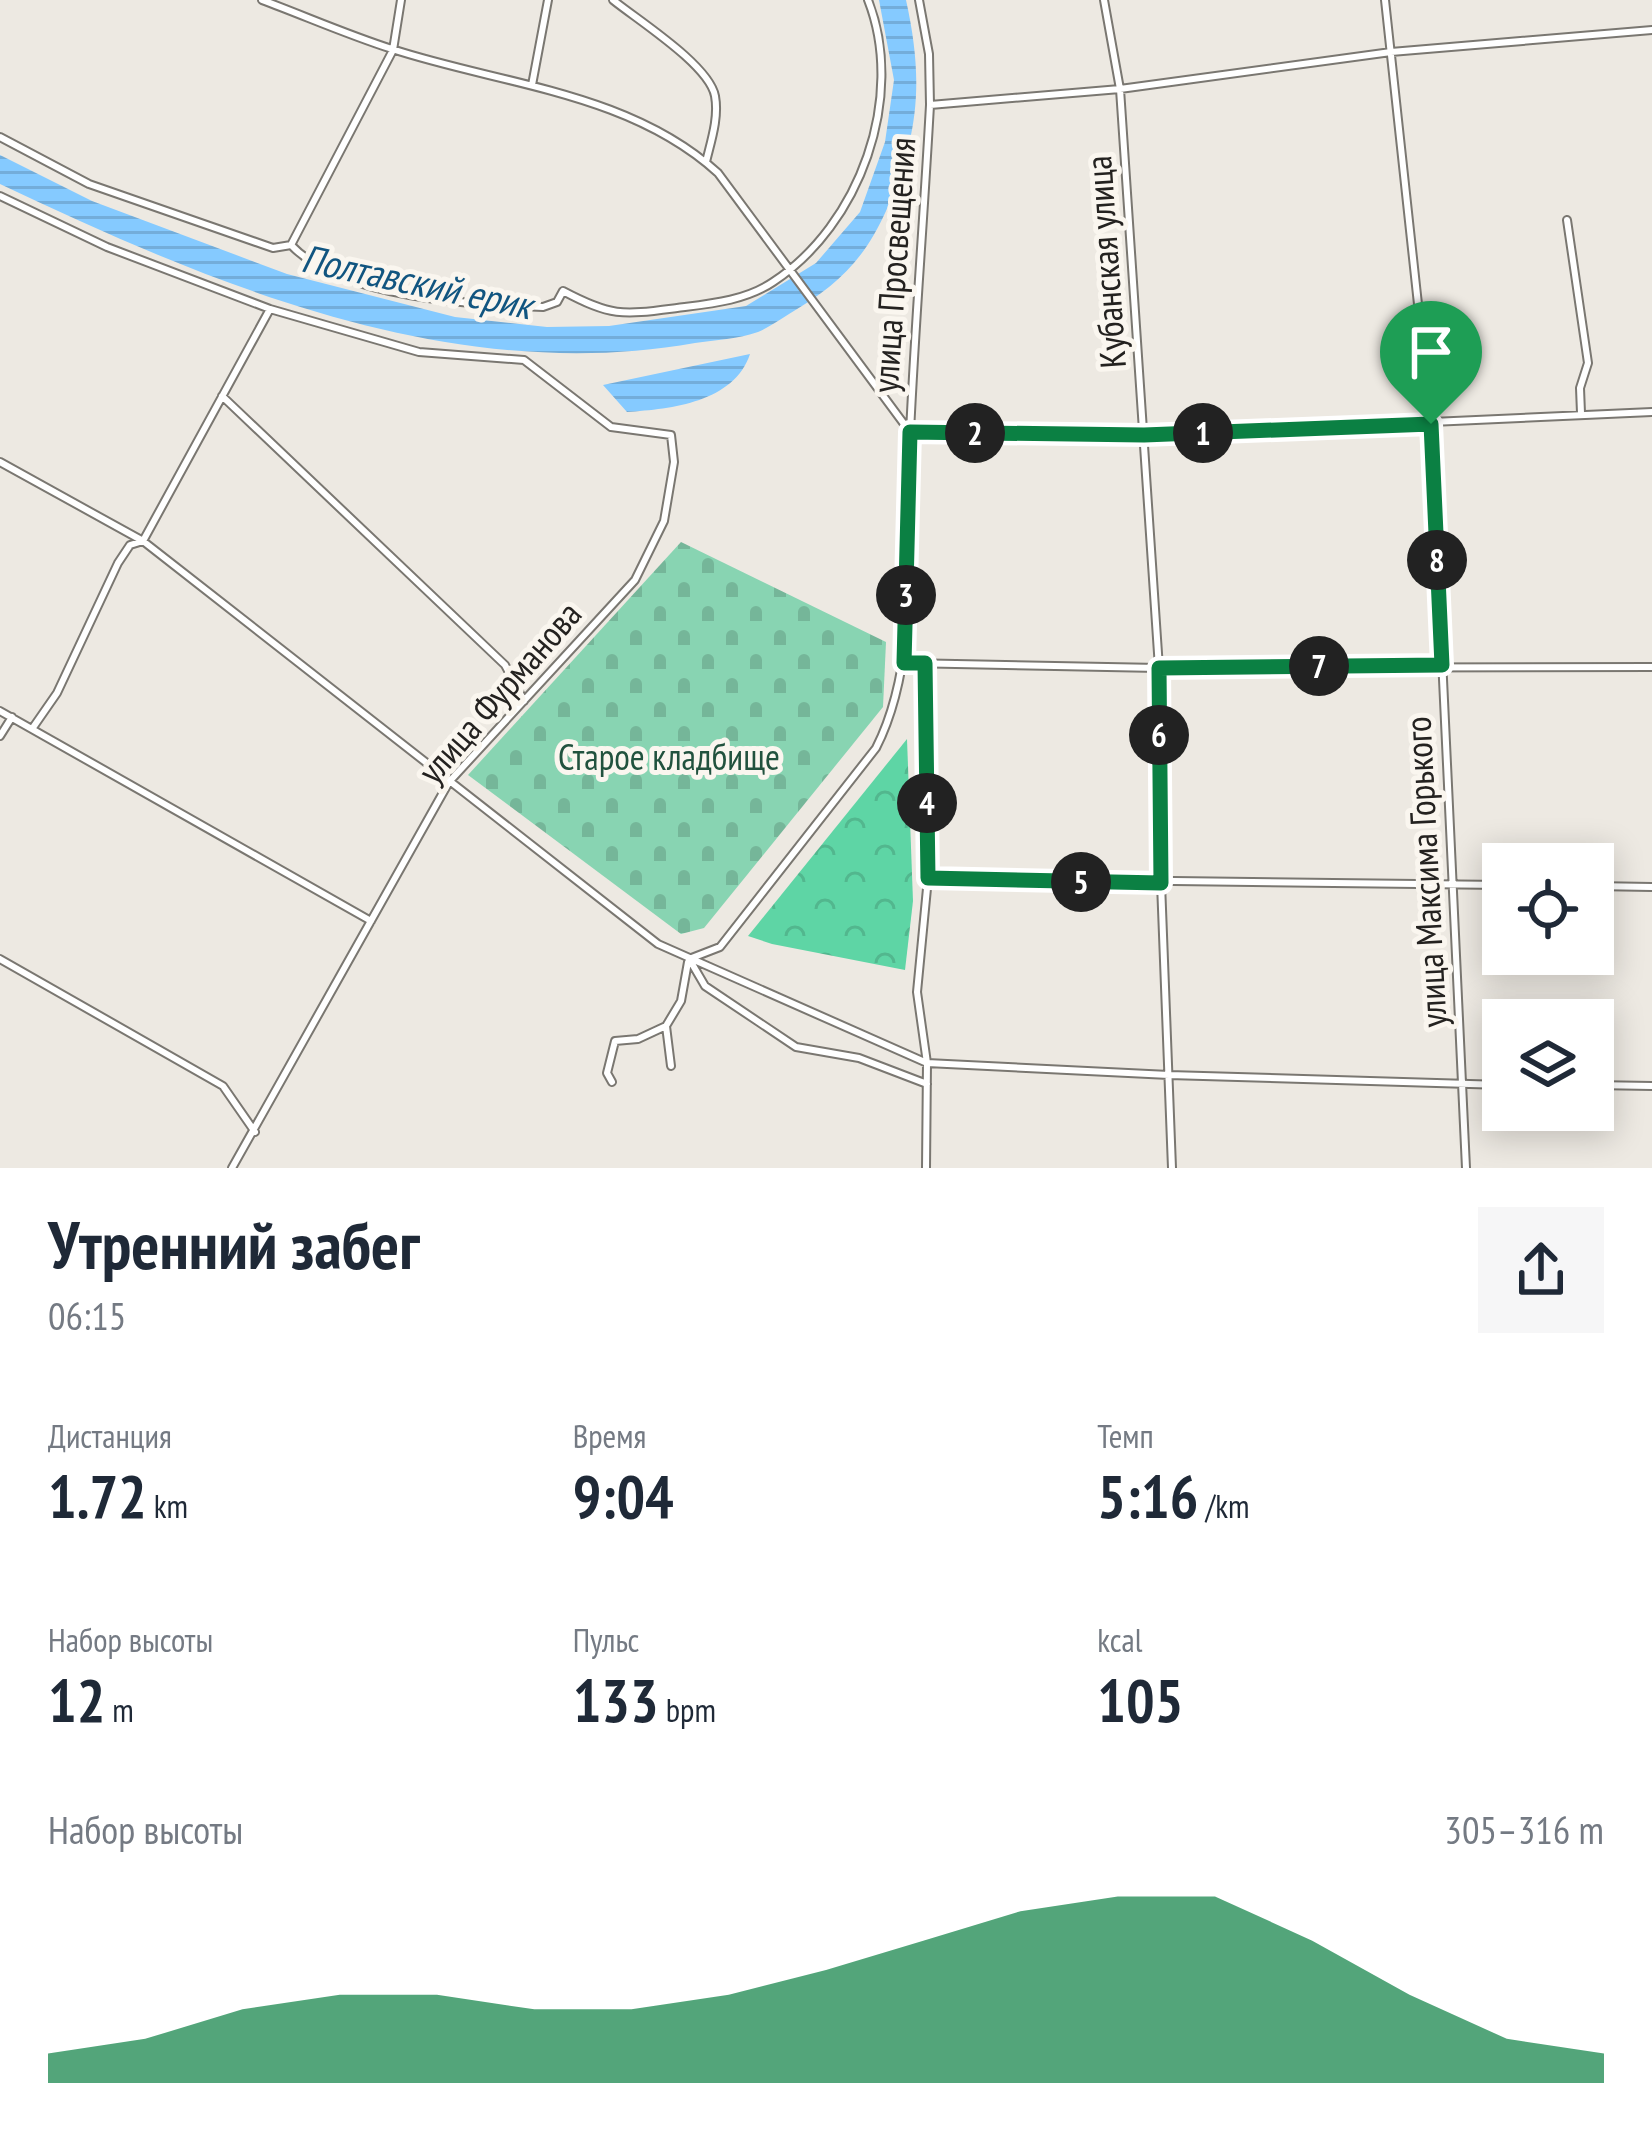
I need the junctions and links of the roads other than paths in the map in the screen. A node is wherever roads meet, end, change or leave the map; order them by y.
1 (262, 0) edge
2 (401, 0) edge
3 (548, 0) edge
4 (613, 0) edge
5 (868, 0) edge
6 (919, 0) edge
7 (1104, 0) edge
8 (1385, 0) edge
9 (1652, 29) edge
10 (393, 50) junction
11 (1391, 52) junction
12 (532, 85) junction
13 (1120, 88) junction
14 (930, 105) junction
15 (0, 137) edge
16 (706, 162) junction
17 (0, 196) edge
18 (1567, 220) dead end
19 (291, 245) junction
20 (790, 269) junction
21 (270, 309) junction
22 (222, 396) junction
23 (1652, 412) edge
24 (1581, 413) junction
25 (1431, 424) junction
26 (910, 432) junction
27 (1144, 435) junction
28 (0, 462) edge
29 (143, 541) junction
30 (904, 663) junction
31 (925, 663) junction
32 (1442, 665) junction
33 (1652, 667) edge
34 (1159, 668) junction
35 (524, 701) junction
36 (0, 711) edge
37 (12, 717) junction
38 (32, 729) junction
39 (0, 736) edge
40 (449, 782) junction
41 (928, 878) junction
42 (1161, 883) junction
43 (1451, 884) junction
44 (1482, 885) edge
45 (1614, 886) edge
46 (1652, 887) edge
47 (371, 922) junction
48 (0, 958) edge
49 (689, 959) junction
50 (666, 1026) junction
51 (927, 1063) junction
52 (671, 1066) dead end
53 (1169, 1075) junction
54 (613, 1082) dead end
55 (926, 1084) junction
56 (1462, 1084) junction
57 (1482, 1084) edge
58 (1614, 1085) edge
59 (1652, 1086) edge
60 (255, 1132) junction
61 (232, 1168) edge
62 (926, 1168) edge
63 (1172, 1168) edge
64 (1466, 1168) edge

1 - 10 street
2 - 10 street
3 - 12 street
4 - 16 street
5 - 20 street
6 - 14 street, улица Просвещения
7 - 13 street, Кубанская улица
8 - 11 street, улица Максима Горького
9 - 11 street
10 - 12 street
10 - 19 street
11 - 13 street
11 - 25 street, улица Максима Горького
12 - 16 street
13 - 14 street
13 - 27 street, Кубанская улица
14 - 26 street, улица Просвещения
15 - 19 street
16 - 20 street
17 - 21 street
18 - 24 street
19 - 20 street
20 - 26 street
21 - 22 street
21 - 35 street, улица Фурманова
22 - 29 street
22 - 35 street
23 - 24 street
24 - 25 street
25 - 27 street
25 - 32 street, улица Максима Горького
26 - 27 street
26 - 30 street, улица Просвещения
27 - 34 street, Кубанская улица
28 - 29 street
29 - 38 street
29 - 40 street
30 - 31 street
30 - 49 street, улица Просвещения
31 - 34 street
31 - 41 street
32 - 33 street
32 - 34 street
32 - 43 street, улица Максима Горького
34 - 42 street, Кубанская улица
35 - 40 street, улица Фурманова
36 - 37 street
37 - 38 street
37 - 39 street
38 - 47 street
40 - 47 street, улица Фурманова
40 - 49 street
41 - 42 street
41 - 51 street
42 - 43 street
42 - 53 street, Кубанская улица
43 - 44 street
43 - 56 street, улица Максима Горького
45 - 46 street
47 - 60 street, улица Фурманова
48 - 60 street
49 - 50 street
49 - 51 street
49 - 55 street
50 - 52 street
50 - 54 street
51 - 53 street
51 - 55 street
53 - 56 street
53 - 63 street, Кубанская улица
55 - 62 street
56 - 57 street
56 - 64 street, улица Максима Горького
58 - 59 street
60 - 61 street, улица Фурманова

